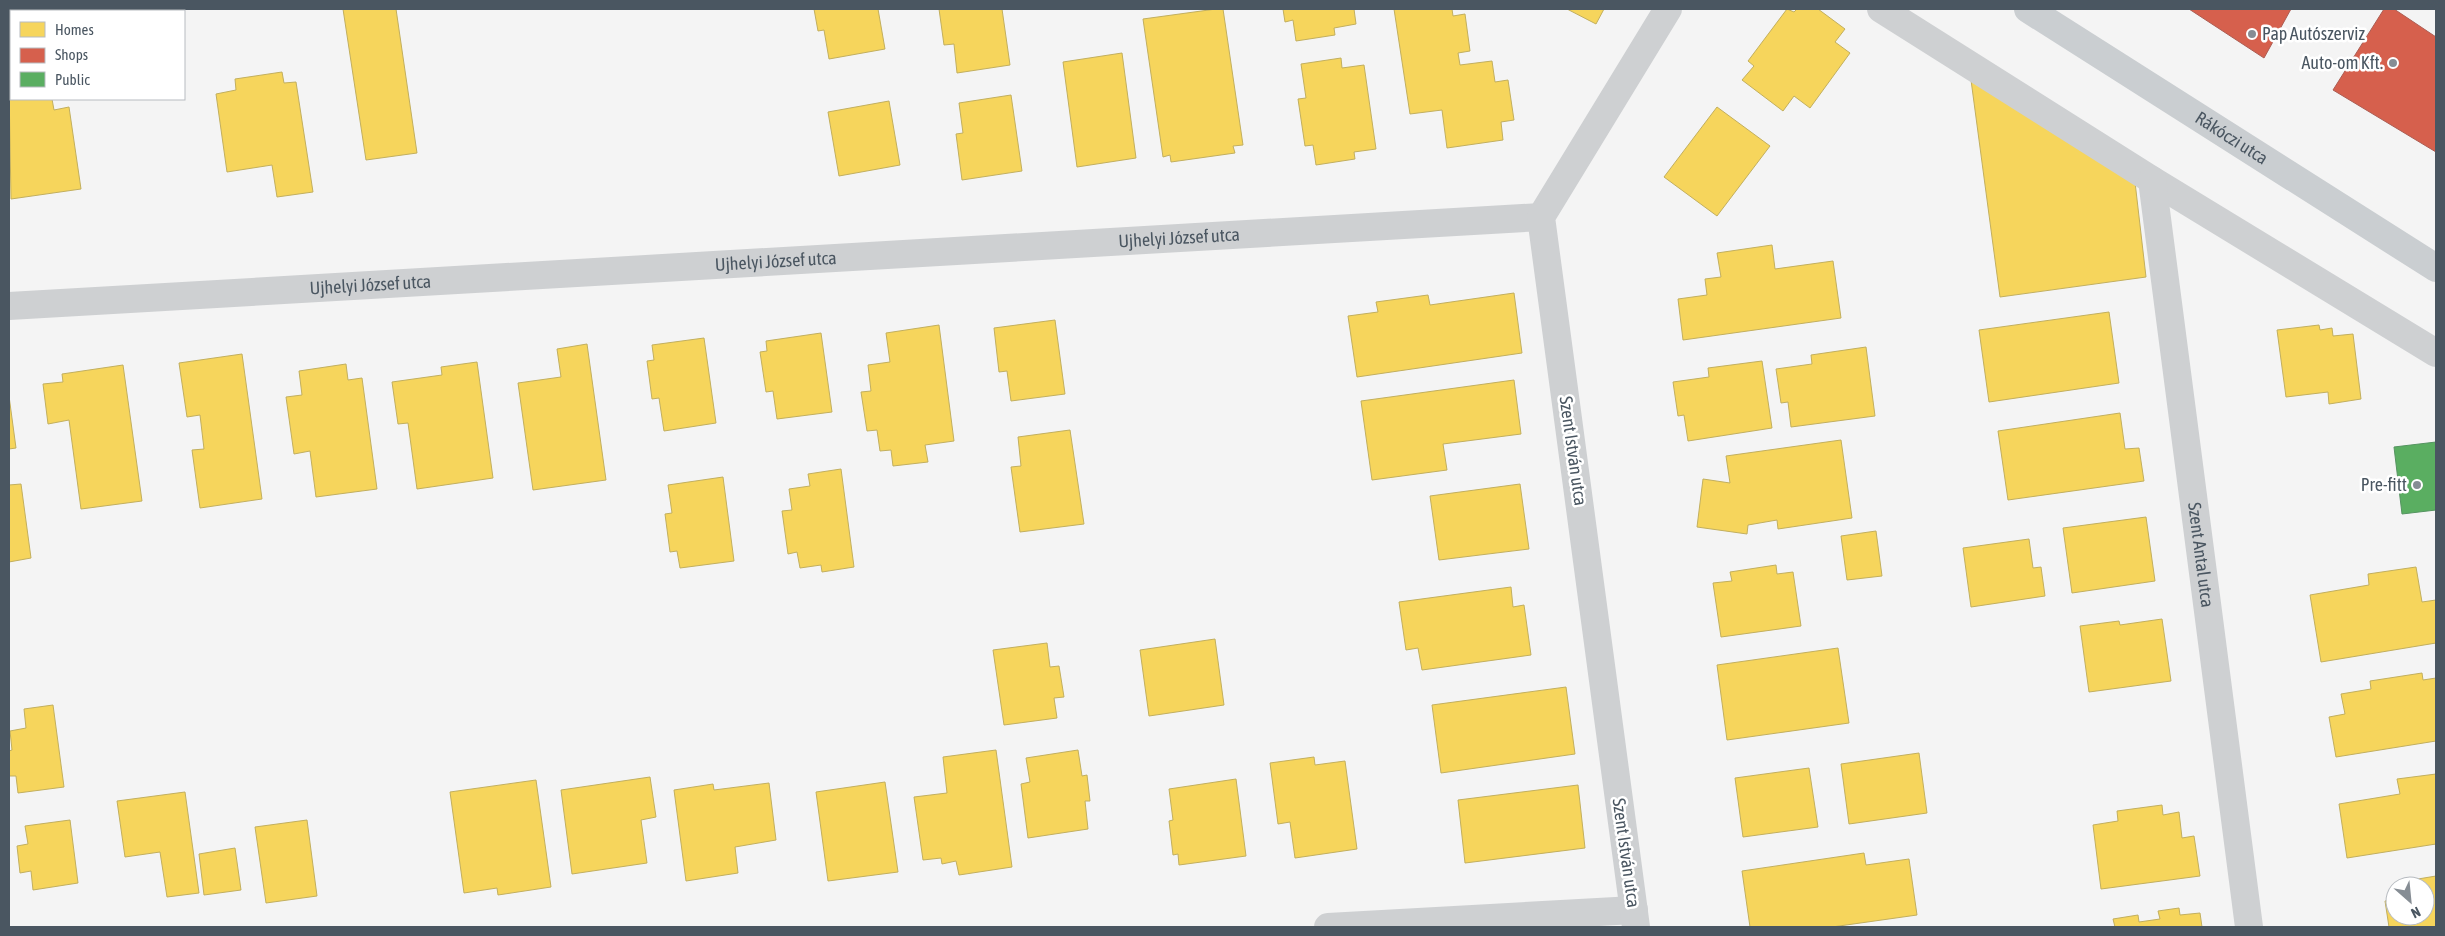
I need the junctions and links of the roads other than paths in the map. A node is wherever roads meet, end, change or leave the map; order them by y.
1 (1668, 9) edge
2 (1881, 9) edge
3 (2028, 9) edge
4 (2152, 180) junction
5 (1541, 217) junction
6 (2436, 268) edge
7 (9, 306) edge
8 (2436, 353) edge
9 (1635, 919) edge
10 (1328, 927) edge
11 (2249, 927) edge

1 - 5 street
2 - 4 street
3 - 6 main road, Rákóczi utca
4 - 8 street
4 - 11 street, Szent Antal utca
5 - 7 street, Ujhelyi József utca
5 - 9 street, Szent István utca
9 - 10 street

